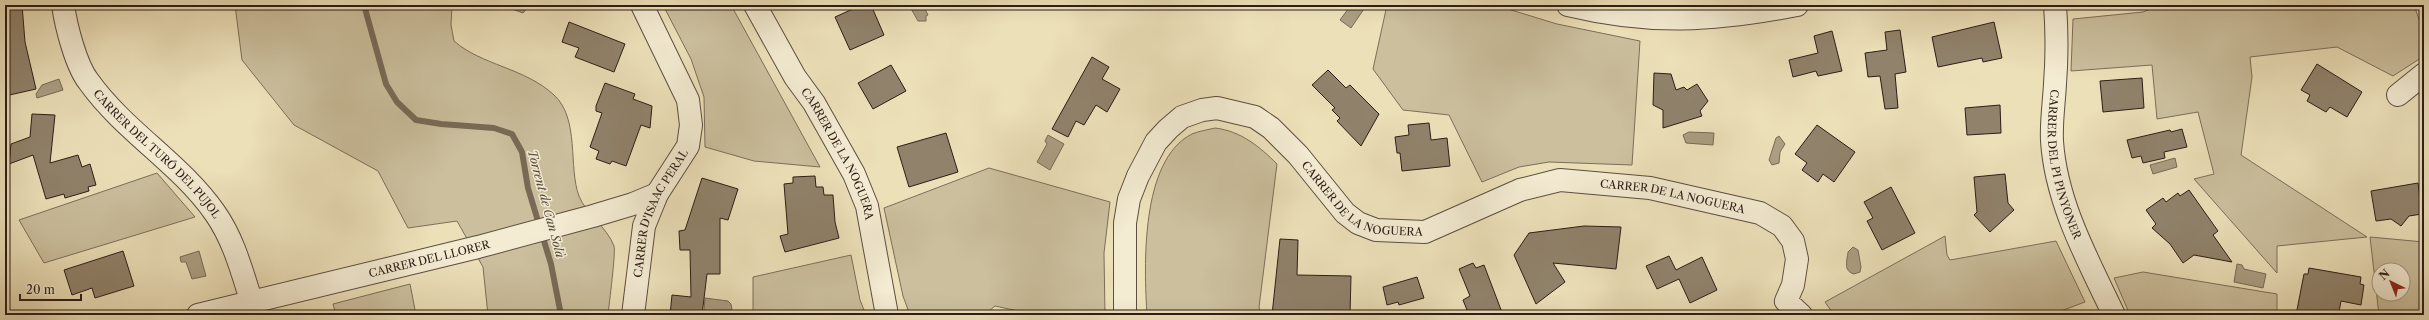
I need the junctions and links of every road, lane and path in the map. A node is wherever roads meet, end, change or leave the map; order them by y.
1 (63, 5) edge
2 (642, 5) edge
3 (754, 5) edge
4 (1568, 5) edge
5 (1797, 5) edge
6 (2055, 5) edge
7 (2424, 74) edge
8 (2398, 95) dead end
9 (657, 194) junction
10 (252, 303) junction
11 (1787, 310) edge
12 (198, 315) edge
13 (633, 315) edge
14 (887, 315) edge
15 (1125, 315) edge
16 (2114, 315) edge

1 - 10 street, CARRER DEL TURÓ DEL PUJOL
2 - 9 street, CARRER D'ISAAC PERAL
3 - 14 street, CARRER DE LA NOGUERA
4 - 5 street
6 - 16 street, CARRER DEL PI PINYONER
7 - 8 street
9 - 10 street, CARRER DEL LLORER
9 - 13 street, CARRER D'ISAAC PERAL
10 - 12 street, CARRER DEL LLORER
11 - 15 street, CARRER DE LA NOGUERA

